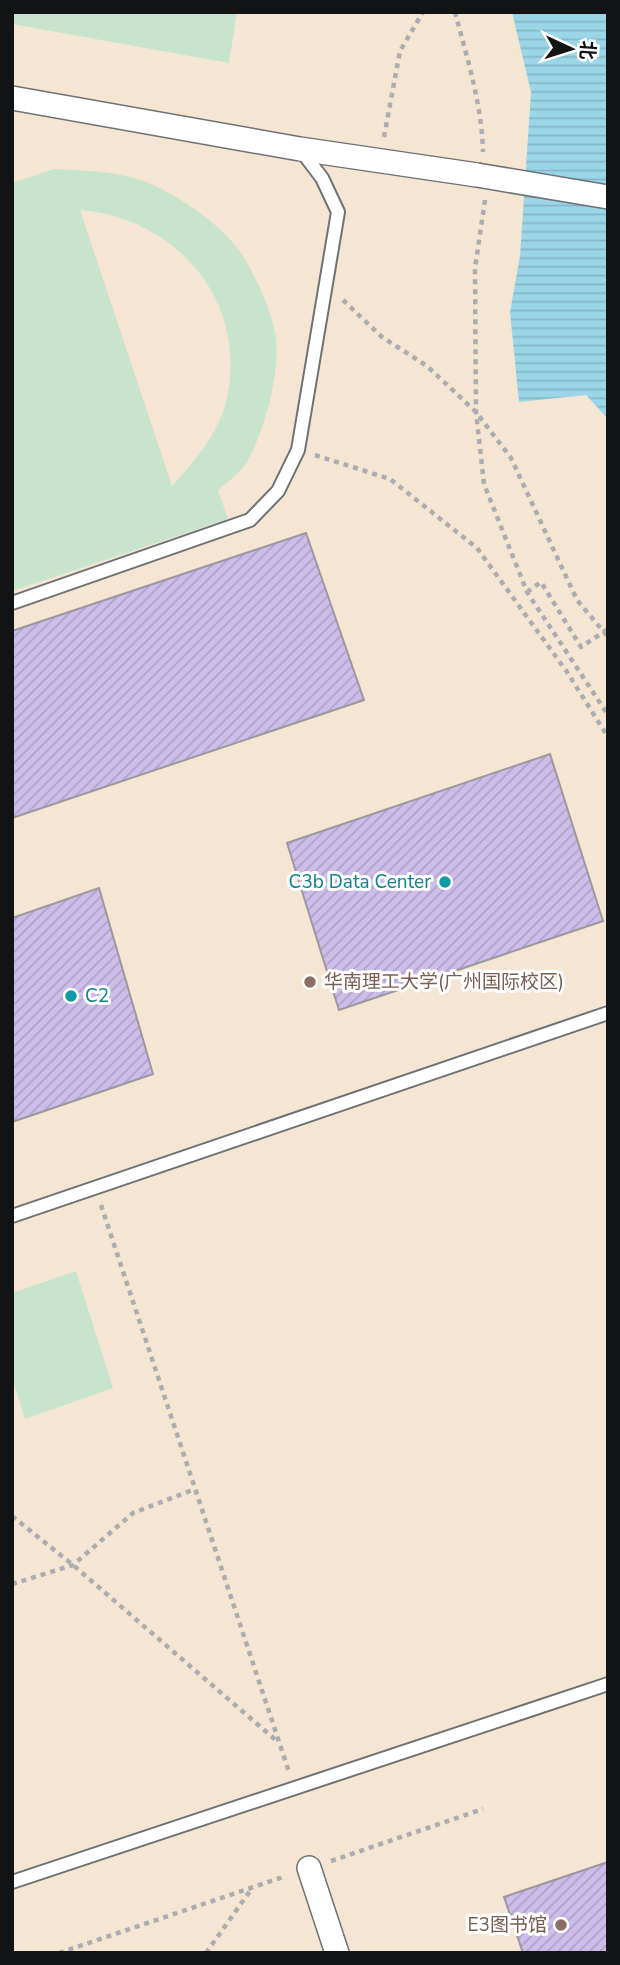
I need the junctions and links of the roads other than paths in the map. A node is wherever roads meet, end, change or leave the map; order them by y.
1 (12, 98) edge
2 (300, 149) junction
3 (608, 197) edge
4 (12, 603) edge
5 (608, 1013) edge
6 (12, 1216) edge
7 (608, 1684) edge
8 (309, 1868) road end
9 (12, 1882) edge
10 (337, 1953) edge

1 - 2 street
2 - 3 street, bridge
2 - 4 lane
5 - 6 lane
7 - 9 lane
8 - 10 street

